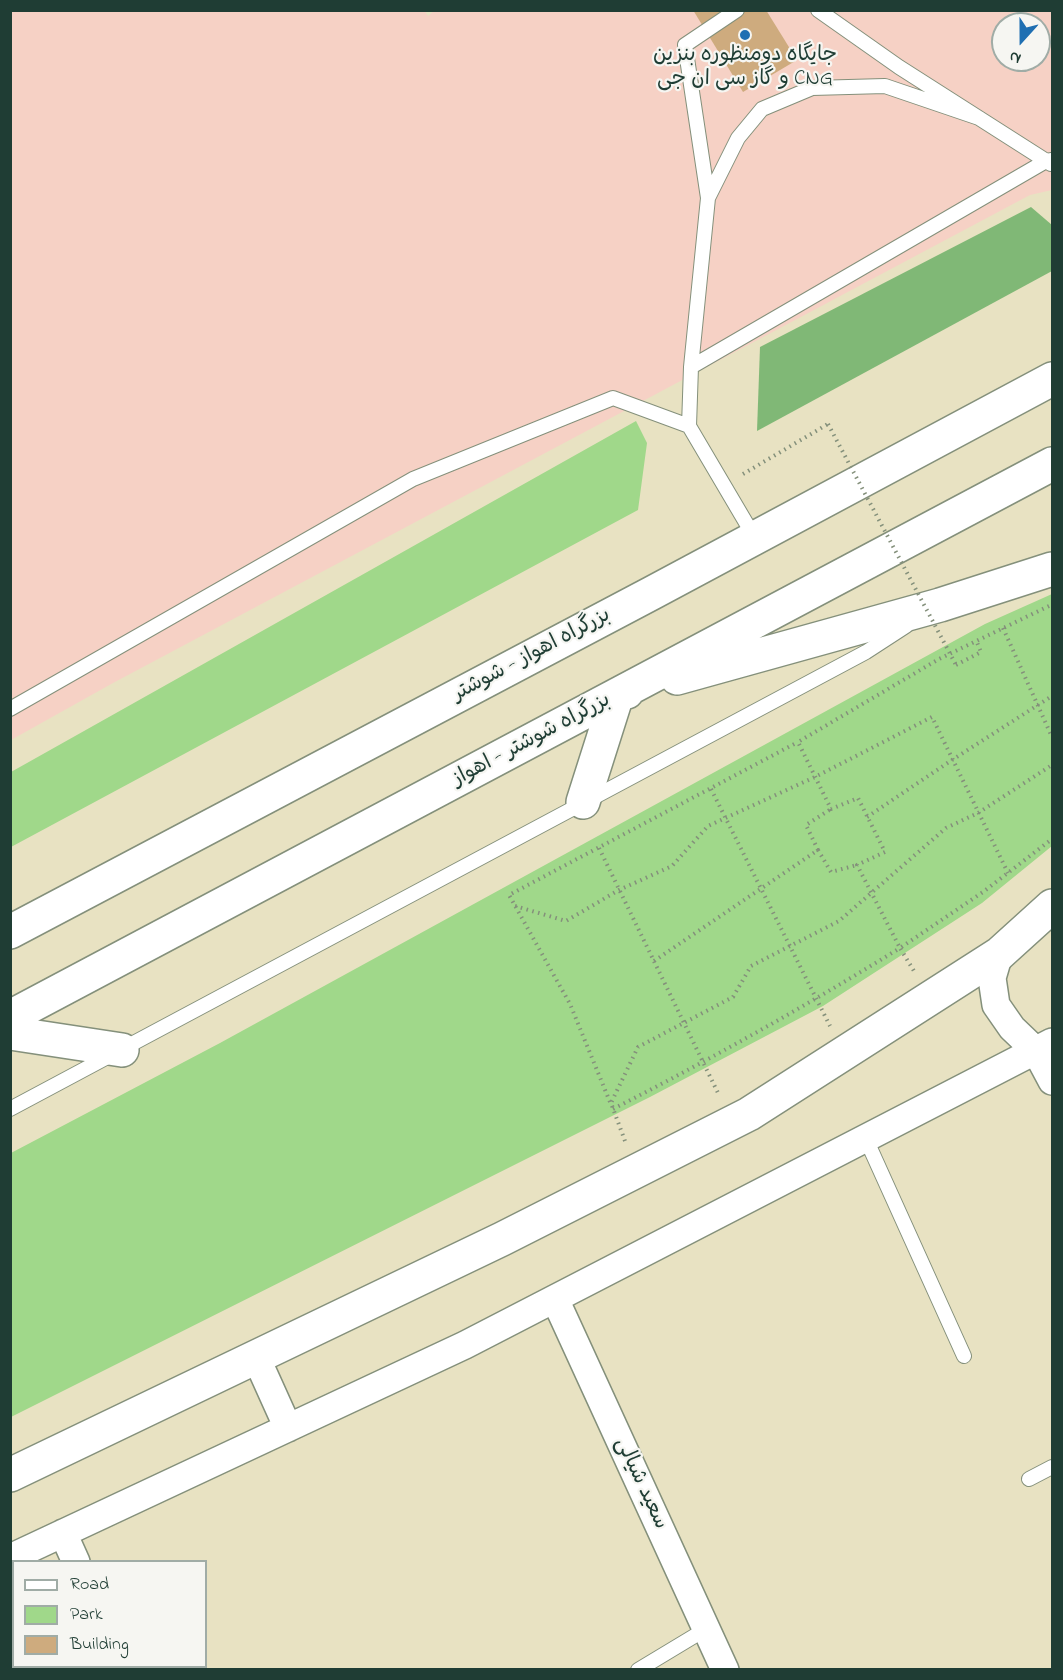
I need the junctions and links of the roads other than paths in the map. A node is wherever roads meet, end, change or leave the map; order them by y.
1 (737, 10) edge
2 (818, 10) edge
3 (979, 118) junction
4 (1050, 162) edge
5 (708, 198) junction
6 (691, 367) junction
7 (1053, 379) edge
8 (689, 426) junction
9 (1053, 464) edge
10 (754, 538) junction
11 (1053, 569) edge
12 (940, 606) junction
13 (617, 695) junction
14 (10, 709) edge
15 (584, 802) junction
16 (1053, 906) edge
17 (10, 932) edge
18 (999, 954) junction
19 (10, 1017) edge
20 (10, 1033) edge
21 (1044, 1047) edge
22 (122, 1050) junction
23 (1053, 1081) edge
24 (10, 1109) edge
25 (866, 1139) junction
26 (555, 1299) junction
27 (964, 1356) dead end
28 (256, 1358) junction
29 (288, 1428) junction
30 (1053, 1467) edge
31 (10, 1475) edge
32 (1029, 1479) dead end
33 (63, 1533) junction
34 (10, 1558) edge
35 (75, 1560) edge
36 (706, 1629) junction
37 (638, 1670) edge
38 (725, 1670) edge

1 - 5 lane
2 - 3 lane
3 - 4 lane
3 - 5 lane
4 - 6 lane
5 - 6 lane
6 - 8 lane
7 - 10 main road, بزرگراه اهواز - شوشتر
8 - 10 lane
8 - 14 lane
9 - 13 main road, بزرگراه شوشتر - اهواز
10 - 17 main road, بزرگراه اهواز - شوشتر
11 - 12 main road
12 - 13 main road
12 - 15 lane
13 - 15 main road
13 - 19 main road, بزرگراه شوشتر - اهواز
15 - 22 lane
16 - 18 main road
18 - 21 street
18 - 28 main road
20 - 22 main road
21 - 23 street
21 - 25 street
22 - 24 lane
25 - 26 street
25 - 27 lane
26 - 29 street
26 - 36 street, سعید شیالی
28 - 29 street
28 - 31 main road
29 - 33 street
30 - 32 lane
33 - 34 street
33 - 35 street
36 - 37 lane
36 - 38 street, سعید شیالی

